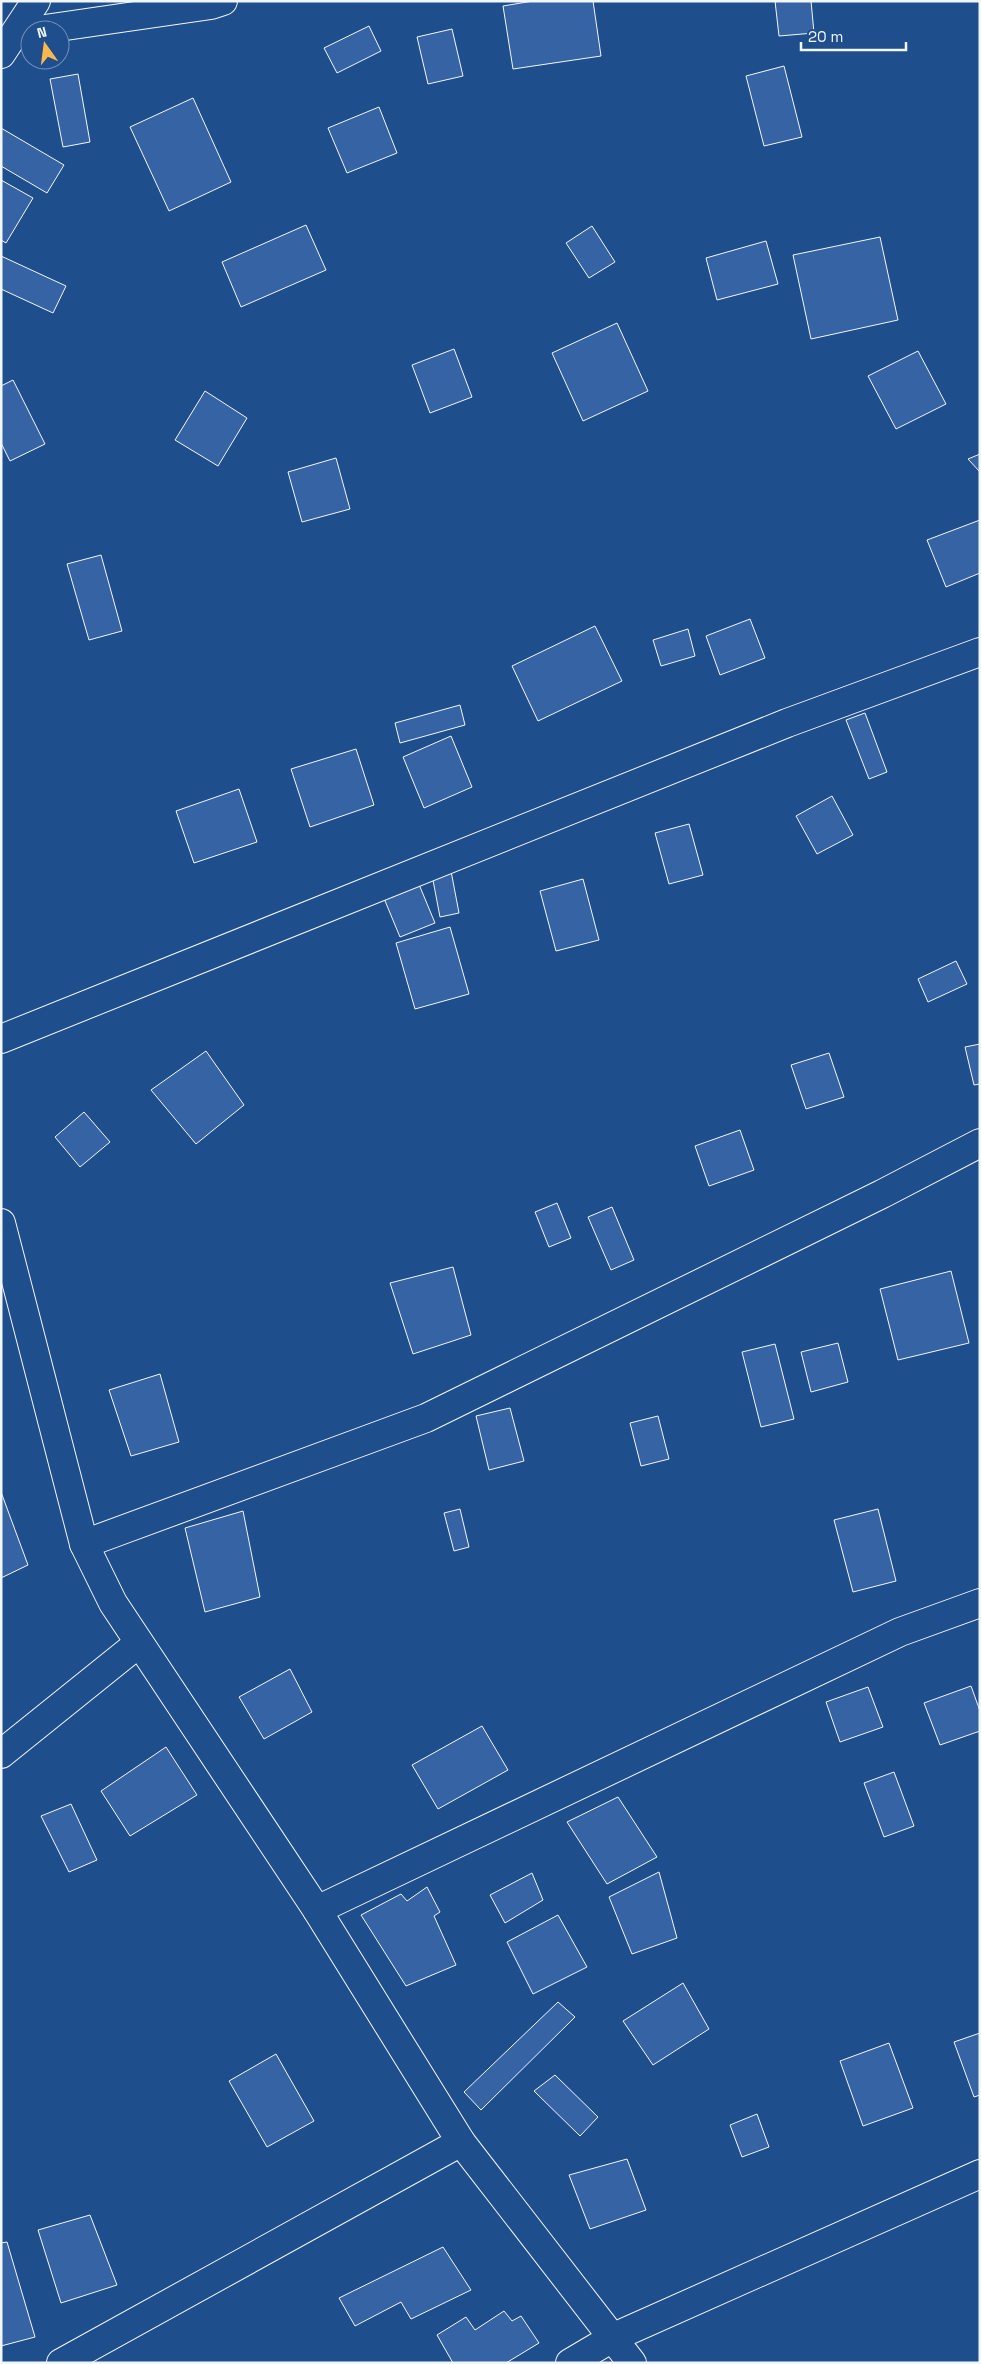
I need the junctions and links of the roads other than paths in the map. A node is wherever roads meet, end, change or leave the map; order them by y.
1 (36, 1) edge
2 (223, 1) edge
3 (28, 20) edge
4 (70, 29) edge
5 (980, 652) edge
6 (1, 1039) edge
7 (980, 1143) edge
8 (1, 1222) edge
9 (84, 1544) junction
10 (980, 1603) edge
11 (139, 1643) junction
12 (1, 1754) edge
13 (317, 1910) junction
14 (462, 2142) junction
15 (980, 2174) edge
16 (614, 2338) junction
17 (61, 2363) edge
18 (570, 2363) edge
19 (632, 2363) edge

1 - 3 street
2 - 4 street
5 - 6 street
7 - 9 street
8 - 9 street
9 - 11 street
10 - 13 street
11 - 12 street
11 - 13 street
13 - 14 street
14 - 16 street
14 - 17 street
15 - 16 street
16 - 18 street
16 - 19 street

